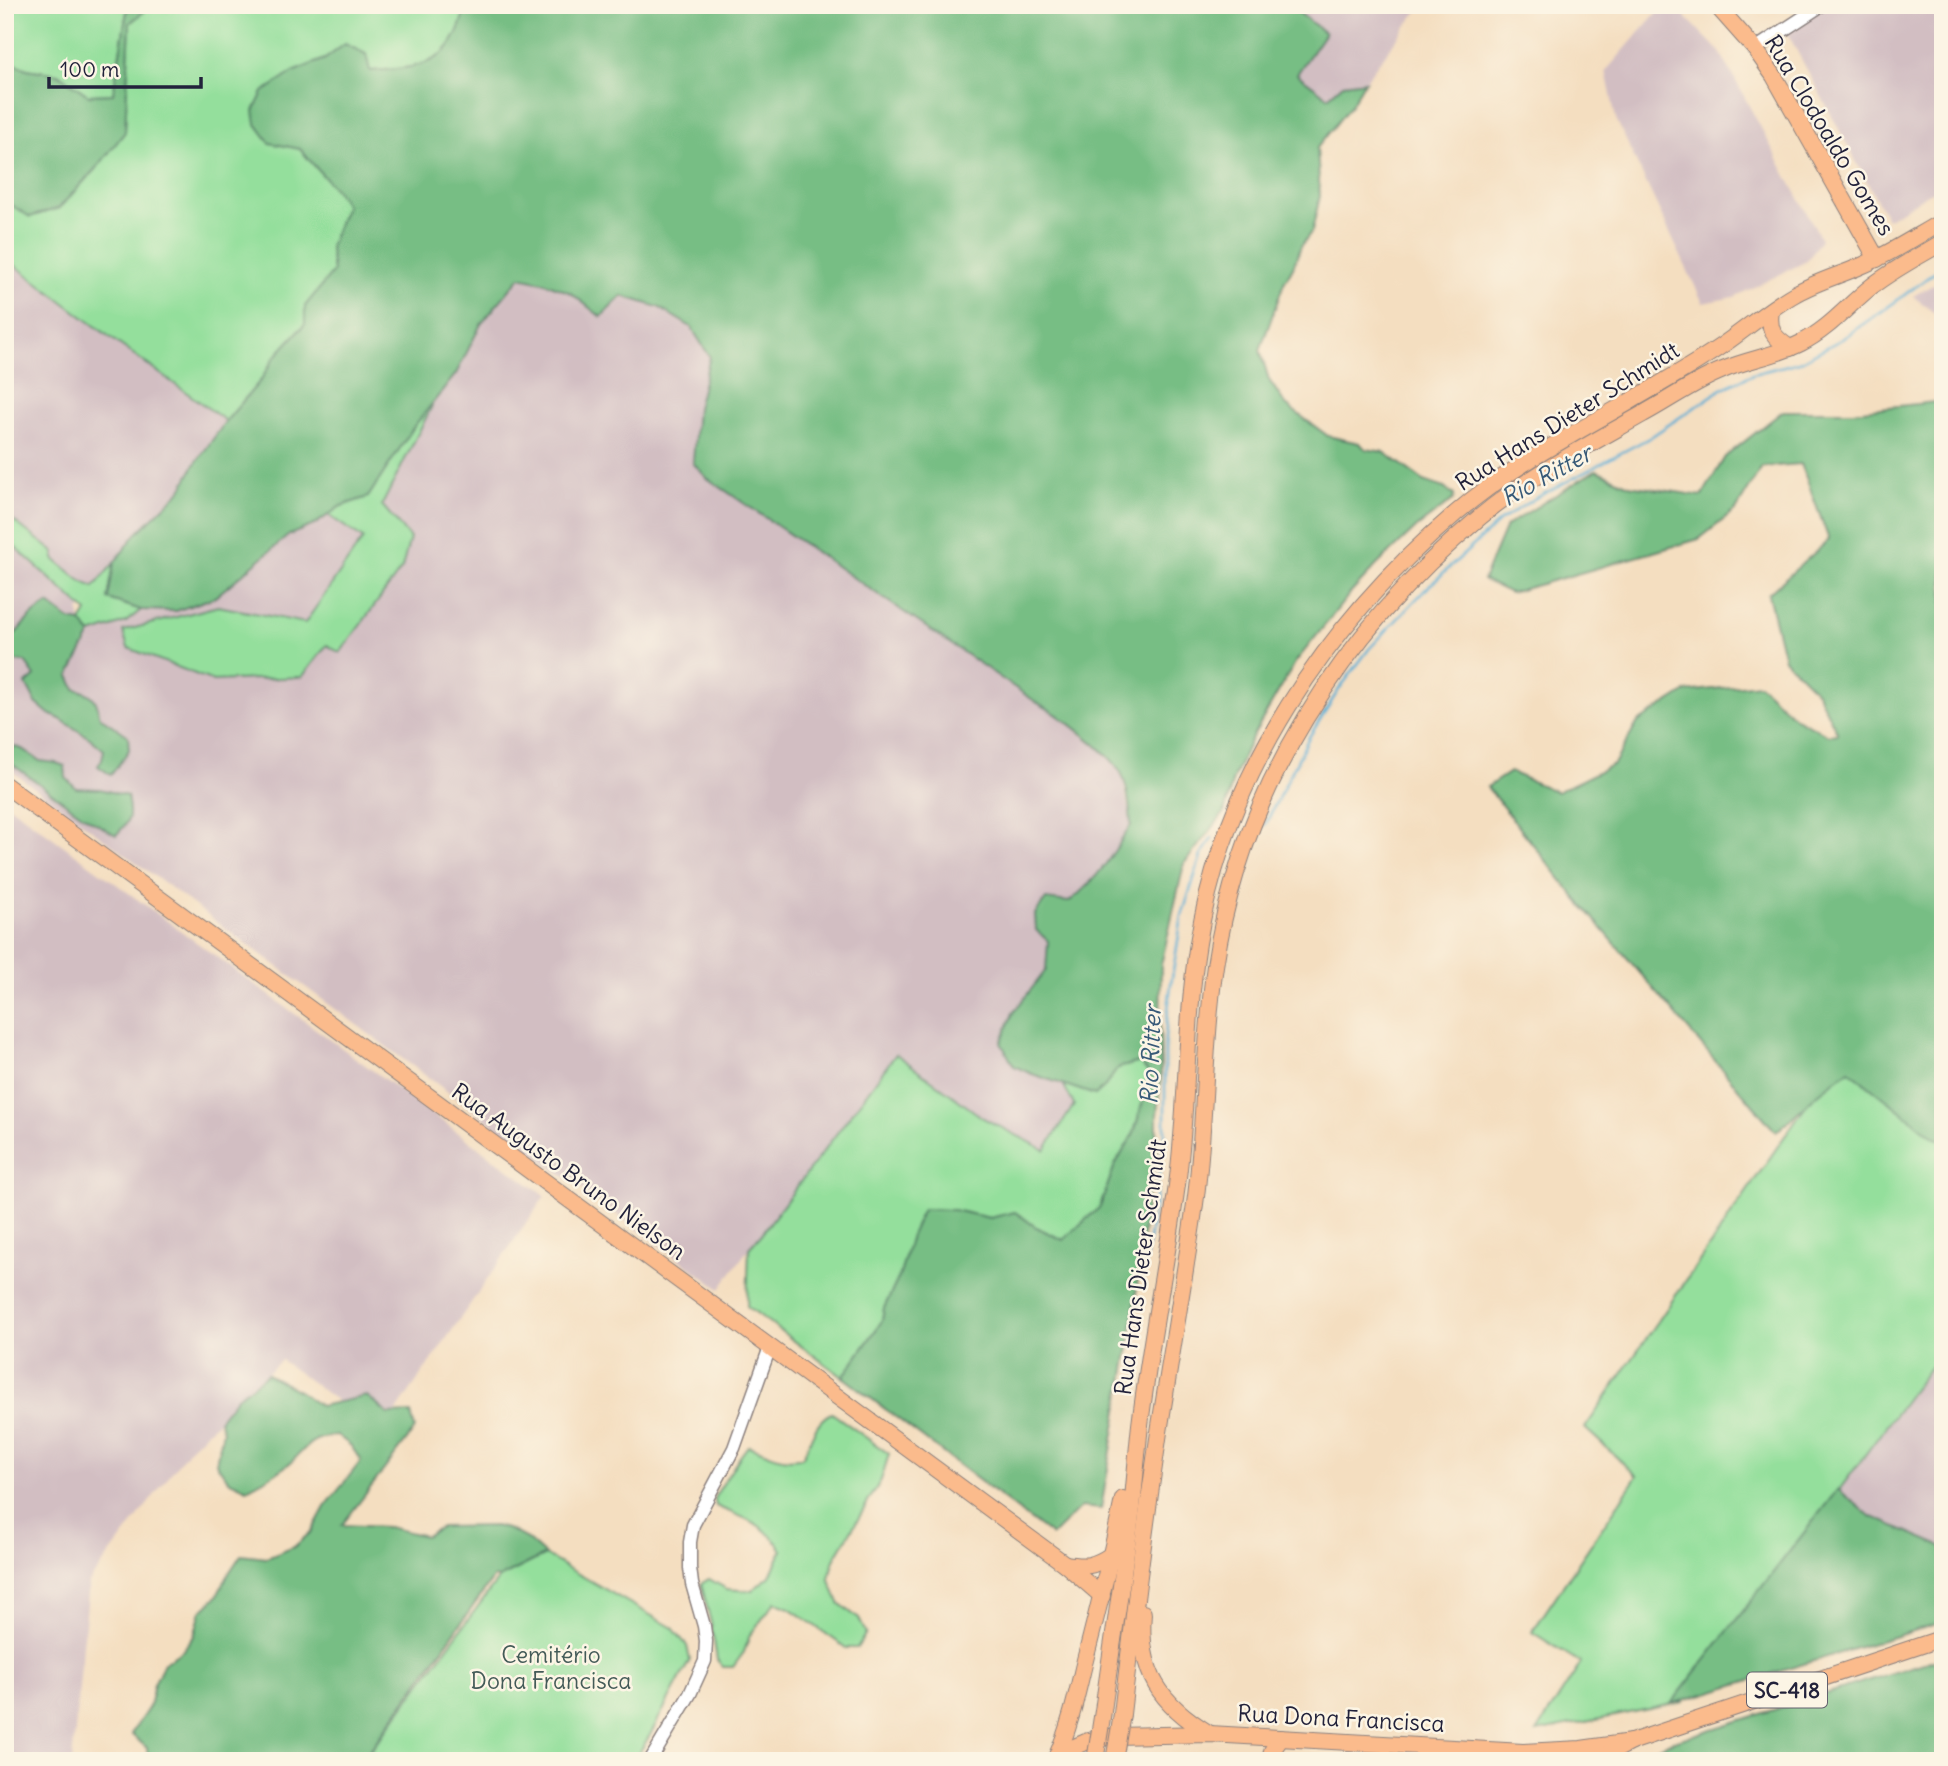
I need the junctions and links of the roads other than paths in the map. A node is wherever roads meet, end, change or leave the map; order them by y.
1 (1716, 5) edge
2 (1822, 5) edge
3 (1755, 49) junction
4 (1943, 221) edge
5 (1943, 242) edge
6 (1877, 259) junction
7 (1771, 310) junction
8 (1790, 348) junction
9 (5, 785) edge
10 (770, 1347) junction
11 (1140, 1425) junction
12 (1160, 1430) junction
13 (1111, 1555) junction
14 (1065, 1564) junction
15 (1102, 1596) junction
16 (1943, 1638) edge
17 (1210, 1734) junction
18 (1281, 1738) junction
19 (1631, 1742) junction
20 (1457, 1754) edge
21 (1509, 1756) edge
22 (1055, 1760) edge
23 (650, 1761) edge
24 (1095, 1761) edge
25 (1114, 1761) edge
26 (1270, 1761) edge
27 (1595, 1761) edge

1 - 3 main road, Rua Clodoaldo Gomes
2 - 3 street
3 - 6 main road, Rua Clodoaldo Gomes
4 - 6 main road, Rua Hans Dieter Schmidt
5 - 8 main road, Rua Hans Dieter Schmidt
6 - 7 main road, Rua Hans Dieter Schmidt
7 - 8 main road
7 - 11 main road, Rua Hans Dieter Schmidt
8 - 12 main road, Rua Hans Dieter Schmidt
9 - 10 main road, Rua Augusto Bruno Nielson
10 - 14 main road, Rua Augusto Bruno Nielson
10 - 23 street
11 - 13 main road
11 - 24 main road, Rua Hans Dieter Schmidt, bridge
12 - 17 main road
12 - 25 main road, Rua Hans Dieter Schmidt, bridge
13 - 14 main road
13 - 15 main road
14 - 15 main road, Rua Augusto Bruno Nielson
15 - 22 main road
16 - 19 main road, Rua Dona Francisca / SC-418
17 - 18 main road, Rua Dona Francisca / SC-418
17 - 22 main road, Rua Dona Francisca / SC-418
18 - 20 main road, Rua Dona Francisca / SC-418
18 - 26 main road
19 - 21 main road, Rua Dona Francisca / SC-418
19 - 27 main road, Rua Dona Francisca / SC-418
20 - 21 main road, Rua Dona Francisca / SC-418

